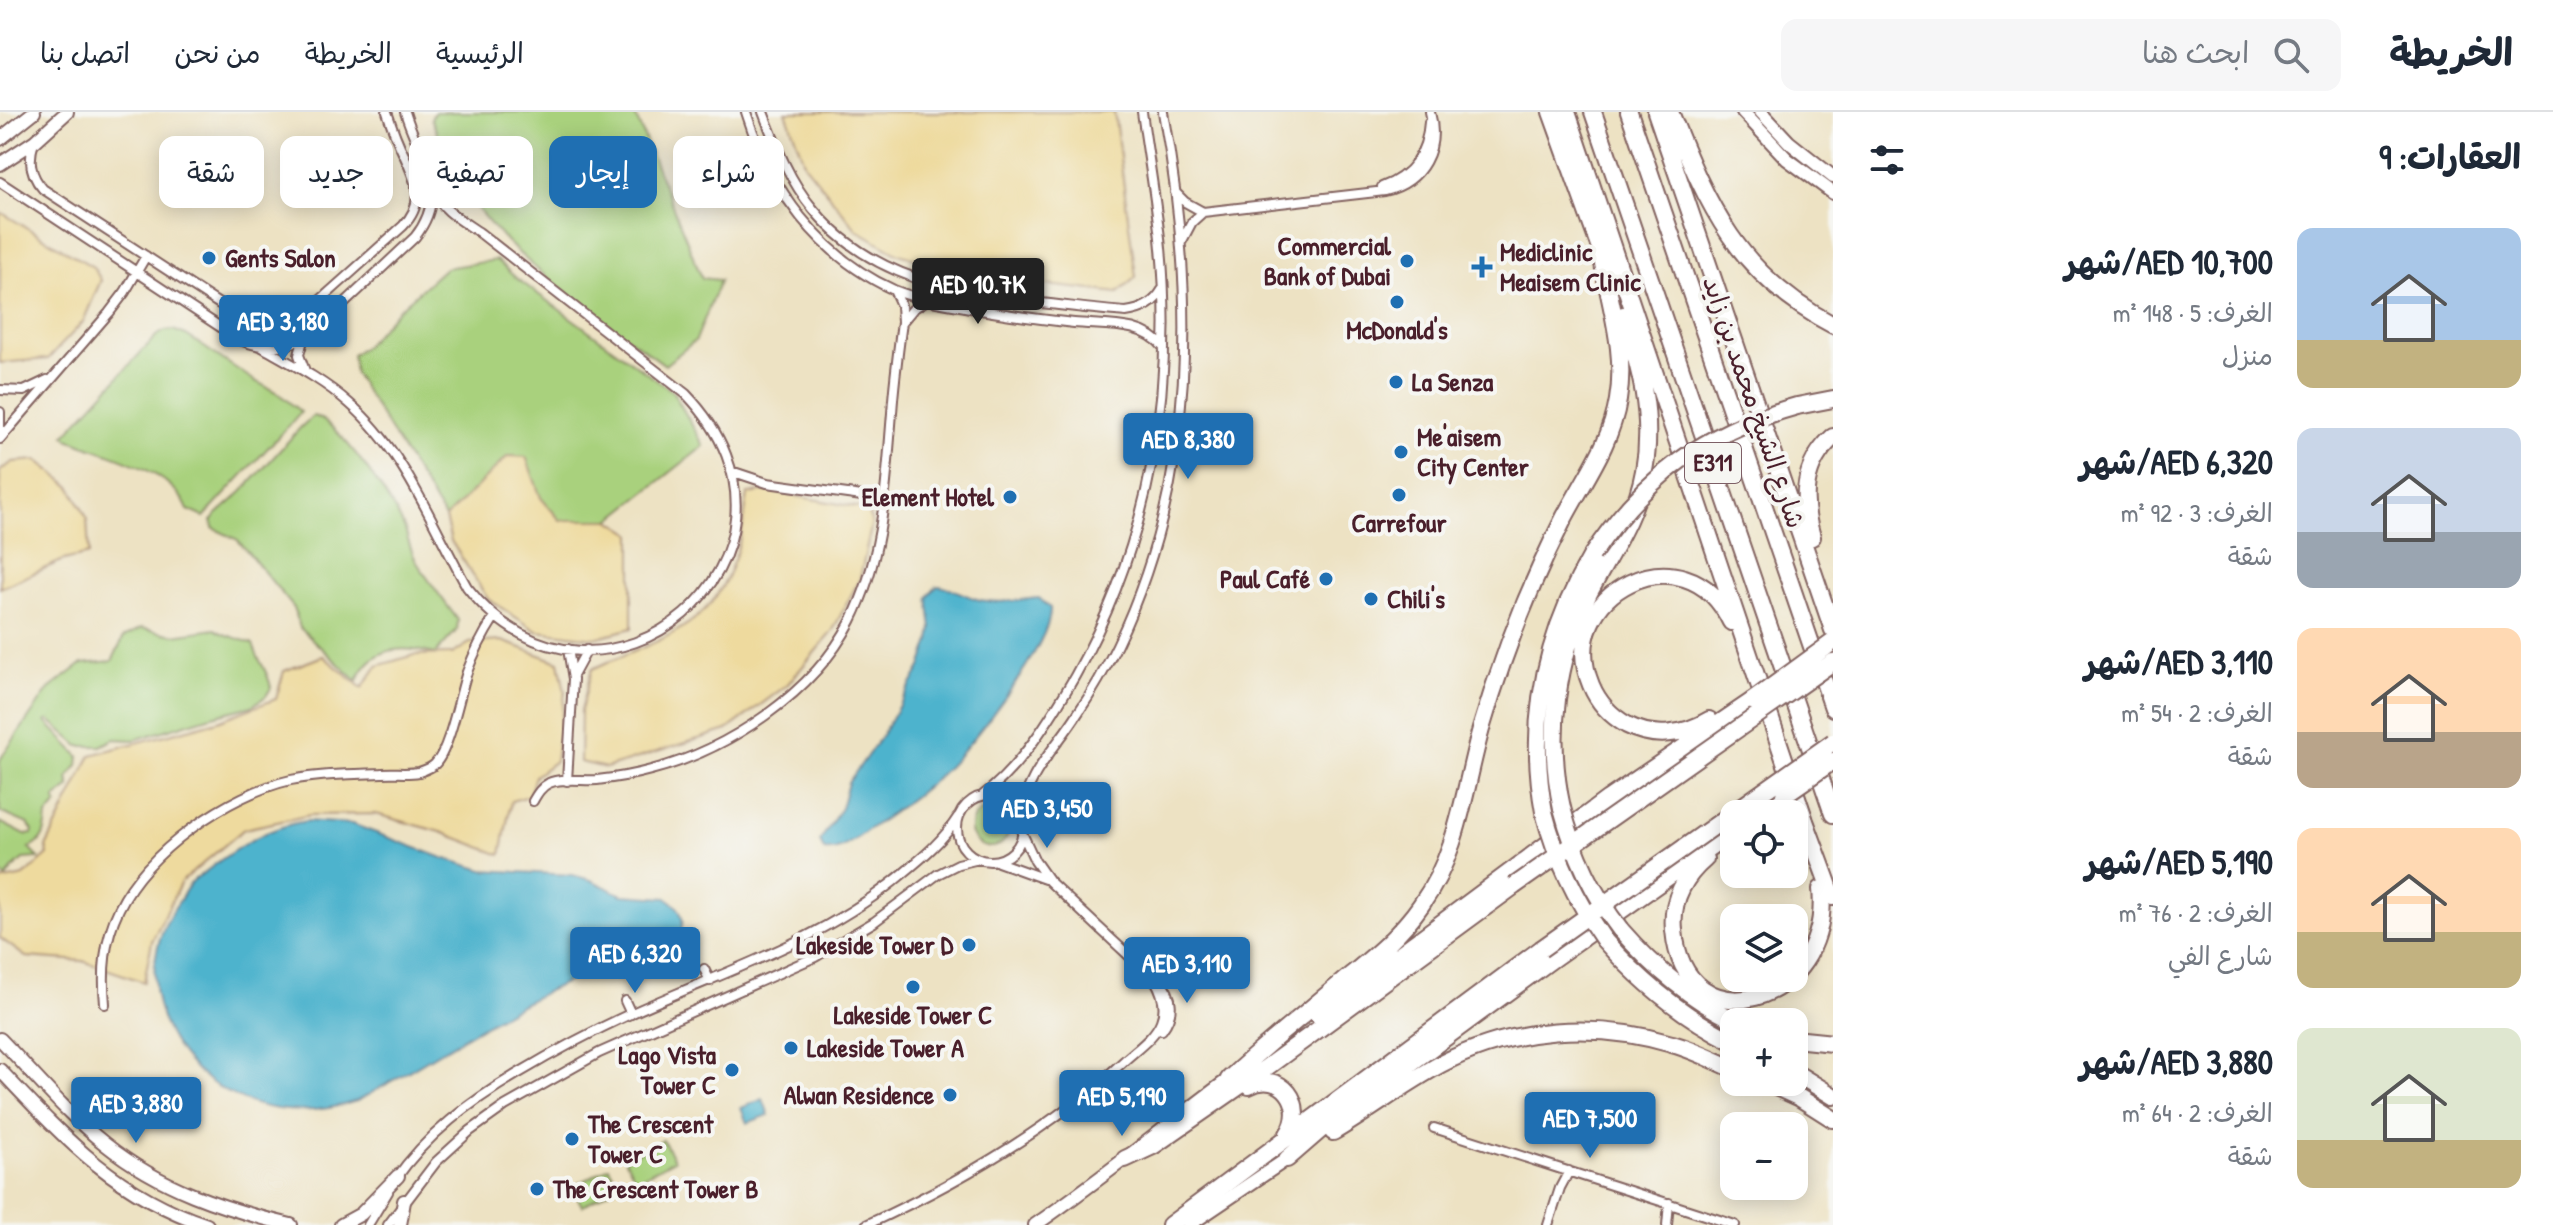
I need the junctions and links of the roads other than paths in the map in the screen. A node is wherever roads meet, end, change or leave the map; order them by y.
1 (34, 112) edge
2 (67, 112) edge
3 (387, 112) edge
4 (405, 112) edge
5 (746, 112) edge
6 (763, 112) edge
7 (1142, 112) edge
8 (1163, 112) edge
9 (1429, 112) edge
10 (1551, 112) edge
11 (1567, 112) edge
12 (1593, 112) edge
13 (1629, 112) edge
14 (1656, 112) edge
15 (1670, 112) edge
16 (1743, 112) edge
17 (1761, 112) edge
18 (4, 131) edge
19 (415, 136) edge
20 (35, 141) junction
21 (0, 164) edge
22 (1833, 177) edge
23 (0, 182) edge
24 (1175, 191) junction
25 (1833, 193) edge
26 (430, 208) edge
27 (445, 208) edge
28 (414, 211) junction
29 (429, 212) junction
30 (1203, 212) junction
31 (459, 219) junction
32 (1181, 241) junction
33 (1601, 251) junction
34 (146, 256) junction
35 (137, 271) junction
36 (894, 290) junction
37 (1162, 290) junction
38 (927, 300) junction
39 (902, 322) junction
40 (1833, 325) edge
41 (303, 340) junction
42 (262, 347) junction
43 (1164, 348) junction
44 (305, 372) junction
45 (58, 373) junction
46 (0, 390) edge
47 (1833, 399) edge
48 (0, 412) edge
49 (1833, 437) edge
50 (0, 438) edge
51 (731, 471) junction
52 (767, 483) junction
53 (734, 488) junction
54 (884, 499) junction
55 (1820, 593) junction
56 (494, 618) junction
57 (1833, 630) edge
58 (1833, 642) edge
59 (568, 649) junction
60 (587, 650) junction
61 (1833, 662) edge
62 (573, 679) junction
63 (1759, 685) junction
64 (1752, 701) junction
65 (1833, 708) edge
66 (1833, 742) edge
67 (1833, 761) edge
68 (567, 781) junction
69 (983, 795) junction
70 (1777, 800) edge
71 (1798, 800) edge
72 (533, 801) dead end
73 (1833, 814) edge
74 (958, 817) junction
75 (1021, 818) junction
76 (1808, 829) edge
77 (1022, 833) junction
78 (1720, 839) edge
79 (1808, 841) edge
80 (1720, 850) edge
81 (979, 859) junction
82 (994, 861) junction
83 (1049, 881) junction
84 (1511, 882) junction
85 (1833, 897) edge
86 (1546, 955) junction
87 (704, 969) dead end
88 (710, 981) junction
89 (737, 993) junction
90 (625, 1001) dead end
91 (742, 1003) dead end
92 (105, 1004) dead end
93 (1720, 1013) edge
94 (631, 1014) junction
95 (1720, 1034) edge
96 (637, 1036) junction
97 (0, 1039) edge
98 (642, 1046) dead end
99 (1720, 1063) edge
100 (0, 1070) edge
101 (1229, 1079) junction
102 (1808, 1081) edge
103 (1796, 1096) edge
104 (1833, 1096) edge
105 (1216, 1102) junction
106 (1833, 1119) edge
107 (1434, 1128) dead end
108 (1285, 1138) junction
109 (1125, 1159) junction
110 (1287, 1159) junction
111 (1565, 1169) junction
112 (398, 1176) junction
113 (404, 1201) junction
114 (1673, 1204) junction
115 (1667, 1224) edge
116 (207, 1225) edge
117 (291, 1225) edge
118 (341, 1225) edge
119 (368, 1225) edge
120 (388, 1225) edge
121 (400, 1225) edge
122 (866, 1225) edge
123 (1035, 1225) edge
124 (1170, 1225) edge
125 (1189, 1225) edge
126 (1548, 1225) edge
127 (1735, 1225) edge

1 - 18 street
2 - 20 street
3 - 28 street
4 - 19 street
5 - 36 street
6 - 37 street
7 - 37 street
8 - 24 street
9 - 30 street
10 - 33 highway
11 - 63 highway
12 - 73 highway, E311
13 - 65 highway, شارع الشيخ محمد بن زايد / E311
14 - 55 highway
15 - 40 highway
16 - 25 street
17 - 22 street
20 - 21 street
20 - 34 street
23 - 35 street
24 - 30 street
24 - 32 street
26 - 29 street
27 - 31 street
28 - 29 street
28 - 34 street
29 - 31 street
29 - 41 street
30 - 32 street
31 - 51 street
32 - 75 street
33 - 93 highway, bridge
33 - 101 highway
34 - 35 street
35 - 42 street
35 - 45 street
36 - 38 street
36 - 39 street
37 - 43 street
38 - 39 street
38 - 43 street
39 - 54 street
41 - 42 street
41 - 44 street
42 - 44 street
43 - 69 street
44 - 56 street
45 - 46 street
45 - 50 street
47 - 95 highway, bridge
48 - 50 street
49 - 55 highway
51 - 52 street
51 - 53 street
52 - 53 street
52 - 54 street
53 - 60 street
54 - 68 street
55 - 57 highway
56 - 59 street
56 - 92 street
58 - 64 highway, bridge
59 - 60 street
59 - 62 street
60 - 62 street
61 - 84 highway, bridge
62 - 68 street
63 - 64 highway
63 - 71 highway
64 - 84 highway, bridge
66 - 86 highway, bridge
67 - 70 highway, bridge
68 - 72 street
69 - 74 street
69 - 75 street
74 - 81 street
74 - 88 street
75 - 77 street
76 - 85 highway
77 - 82 street
77 - 83 street
78 - 86 highway, bridge
79 - 80 highway
81 - 82 street
81 - 89 street
82 - 83 street
83 - 122 street
84 - 101 highway
84 - 105 highway
86 - 108 highway
86 - 110 highway
87 - 88 street
88 - 94 street
89 - 91 street
89 - 96 street
90 - 94 street
94 - 112 street
96 - 98 street
96 - 113 street
97 - 117 street
99 - 110 highway
100 - 116 street
101 - 109 street
102 - 104 highway
103 - 106 highway
105 - 108 highway
105 - 109 highway
107 - 111 street
108 - 124 highway
109 - 123 street
110 - 125 street
111 - 114 street
111 - 126 street
112 - 118 street
112 - 119 street
113 - 120 street
113 - 121 street
114 - 115 street
114 - 127 street

